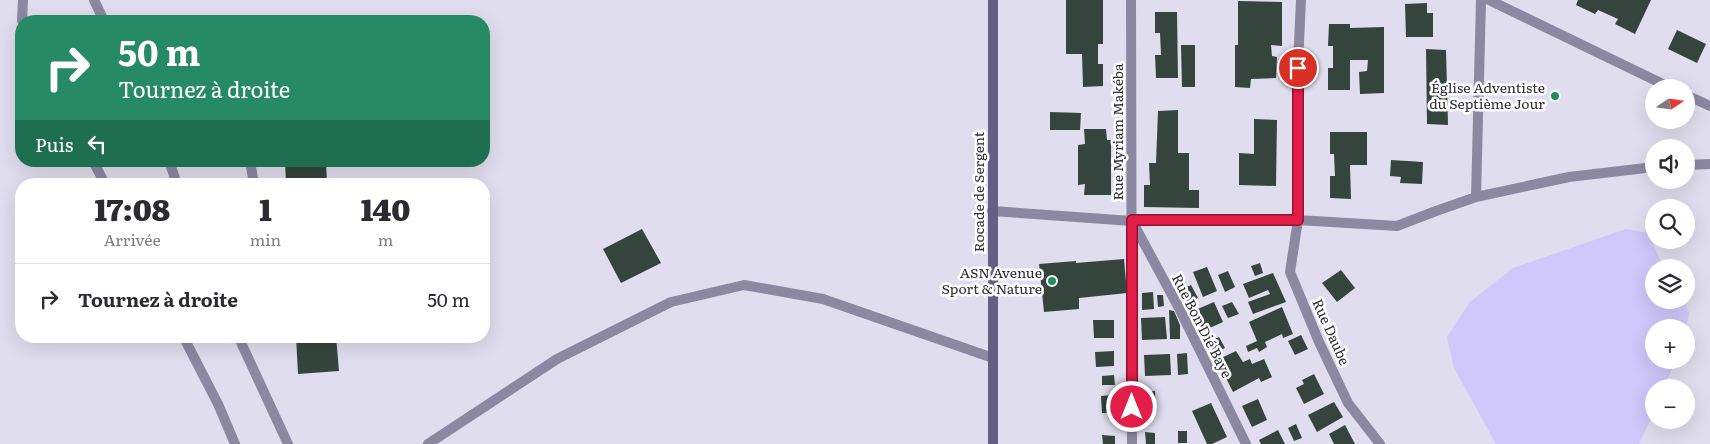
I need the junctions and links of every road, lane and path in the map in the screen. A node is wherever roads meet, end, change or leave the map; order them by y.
1 (23, 0) edge
2 (94, 0) edge
3 (993, 0) edge
4 (1131, 0) edge
5 (1301, 0) edge
6 (1481, 0) edge
7 (1489, 0) edge
8 (22, 15) edge
9 (101, 15) edge
10 (1652, 79) edge
11 (1695, 99) edge
12 (1710, 106) edge
13 (1710, 164) edge
14 (1695, 165) edge
15 (1645, 167) edge
16 (1476, 197) junction
17 (992, 211) junction
18 (1132, 220) junction
19 (1298, 220) junction
20 (187, 343) edge
21 (241, 343) edge
22 (993, 358) junction
23 (235, 444) edge
24 (288, 444) edge
25 (428, 444) edge
26 (993, 444) edge
27 (1132, 444) edge
28 (1246, 444) edge
29 (1380, 444) edge

1 - 8 street
2 - 9 street
3 - 17 main road, Rocade de Sergent
4 - 18 street, Rue Myriam Makéba
5 - 19 street, Rue Daube
6 - 16 street
7 - 10 street
11 - 12 street
13 - 14 street
15 - 16 street
16 - 19 street
17 - 18 street
17 - 22 main road, Rocade de Sergent
18 - 19 street
18 - 27 street, Rue Myriam Makéba
18 - 28 street, Rue Bon Dié Baye
19 - 29 street, Rue Daube
20 - 23 street
21 - 24 street
22 - 25 street
22 - 26 main road, Rocade de Sergent

